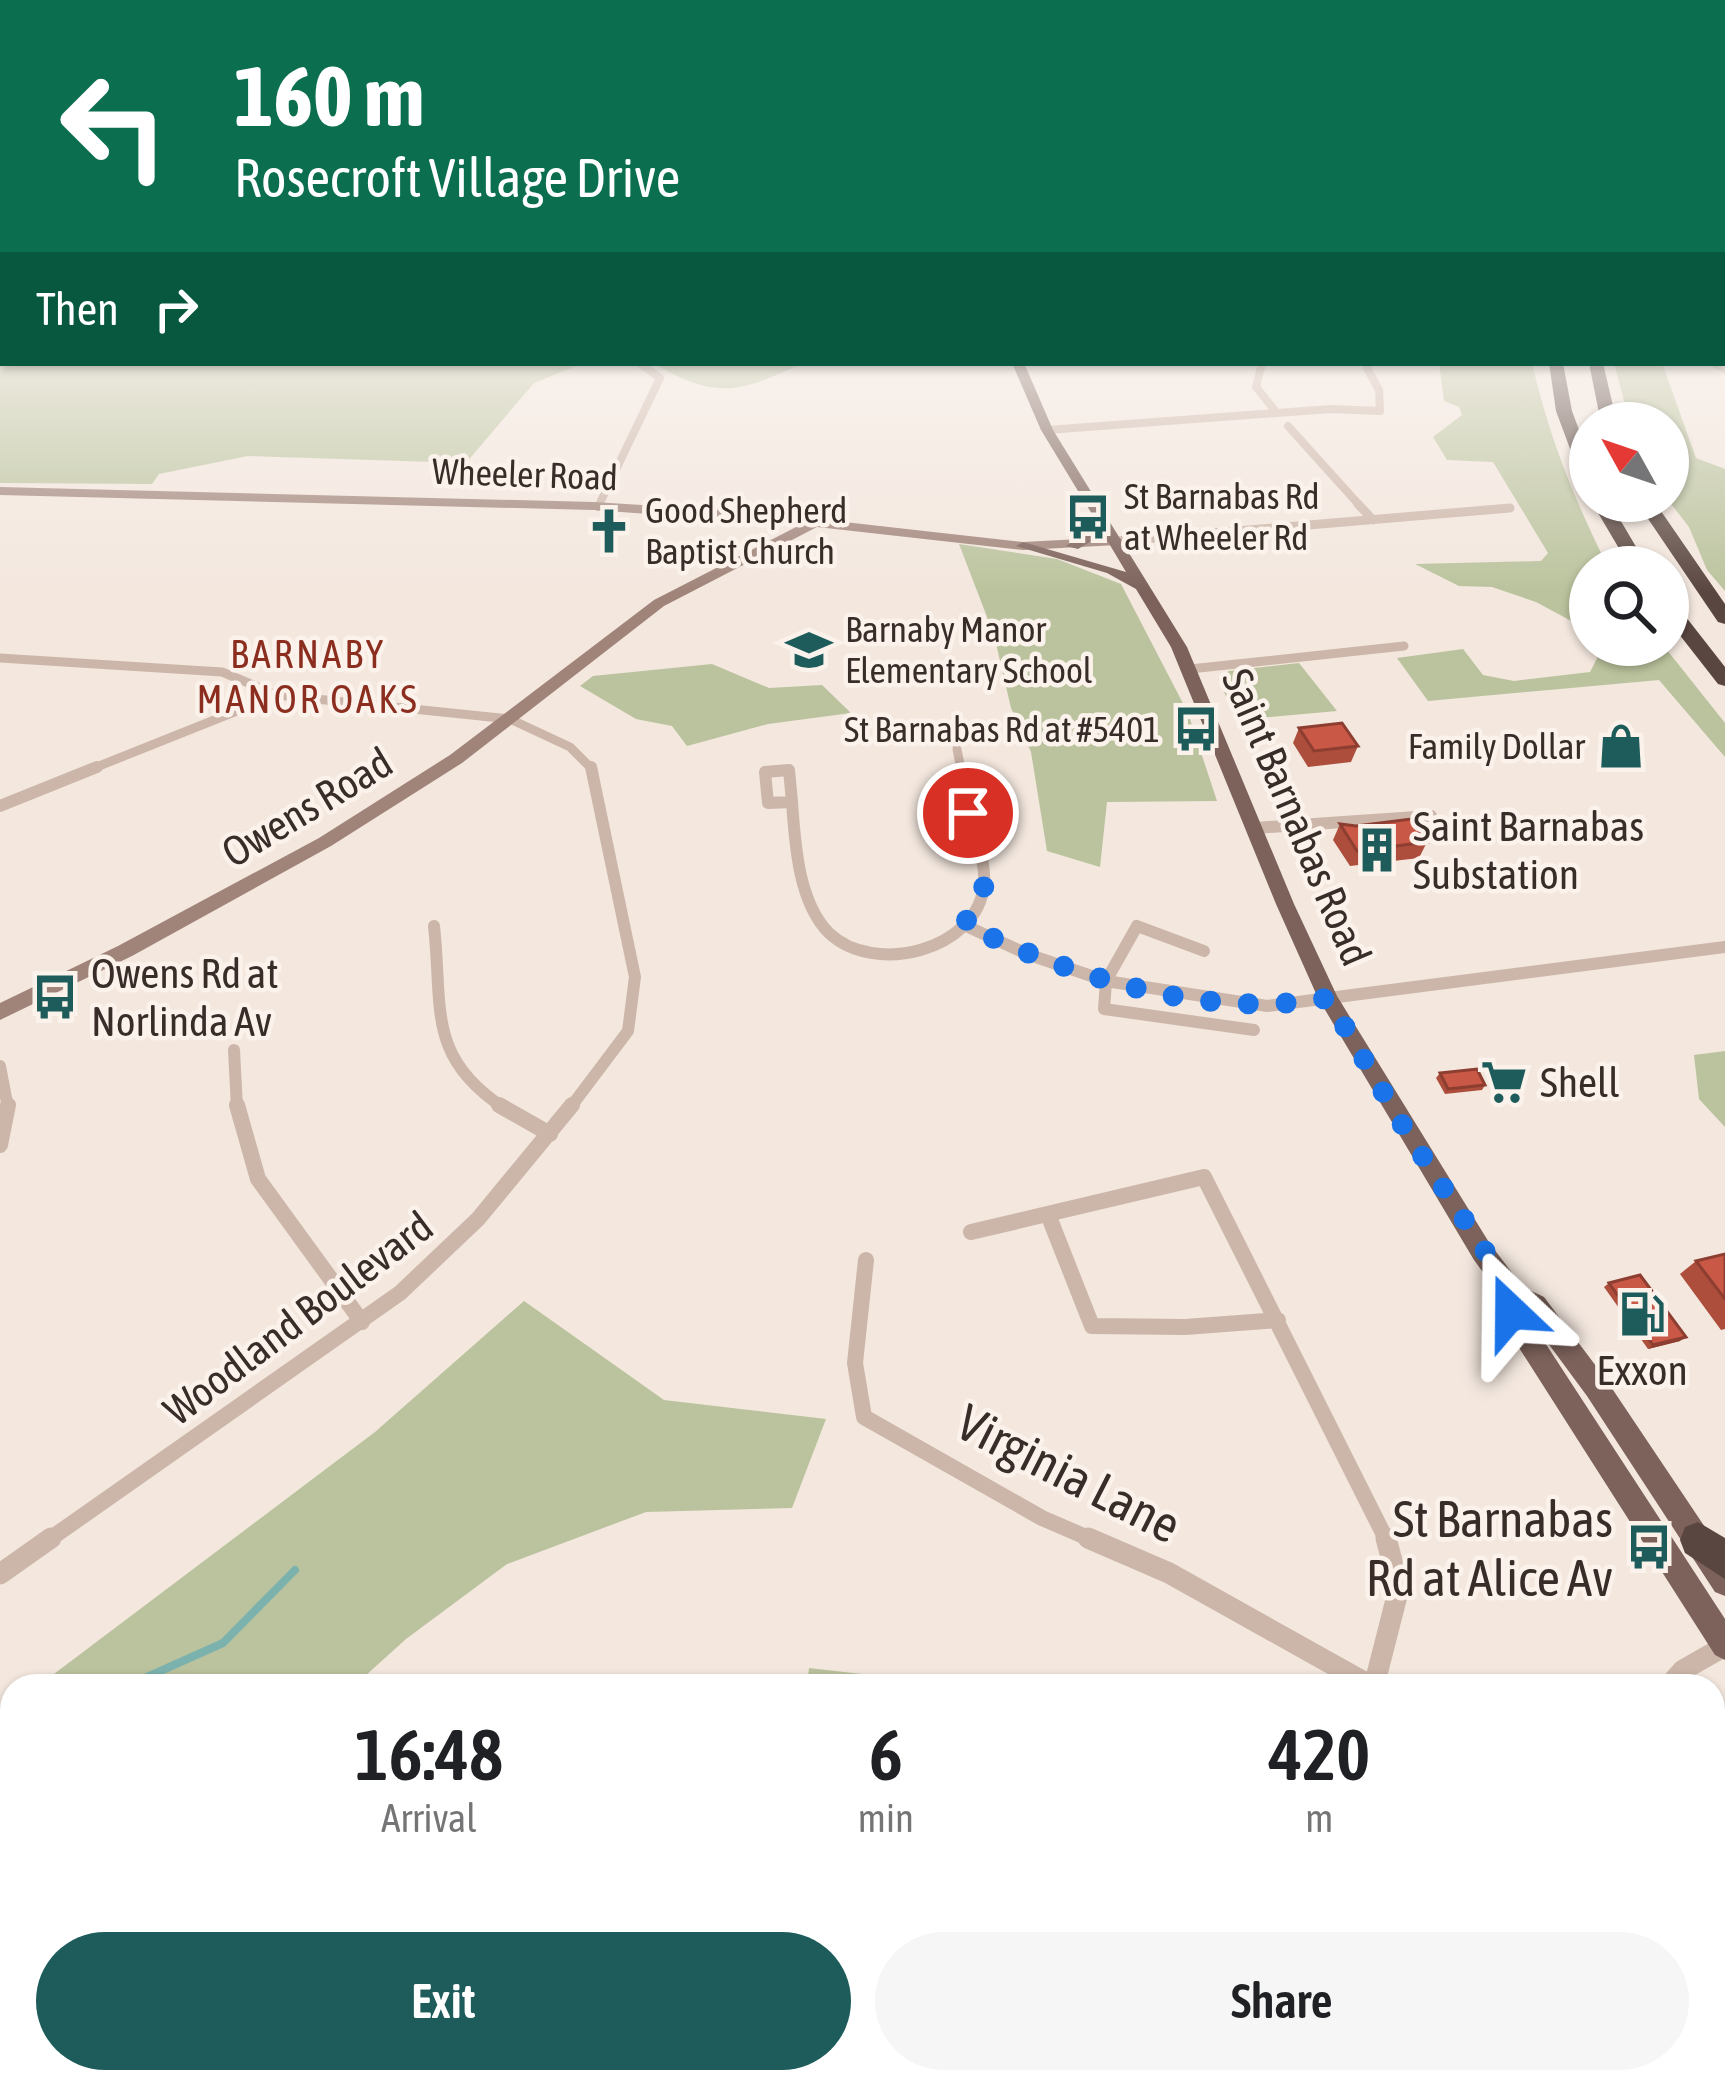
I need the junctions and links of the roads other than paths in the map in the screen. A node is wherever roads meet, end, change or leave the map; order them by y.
1 (652, 397) edge
2 (1033, 397) edge
3 (1264, 397) edge
4 (1379, 397) edge
5 (1277, 412) junction
6 (1288, 426) dead end
7 (1047, 430) junction
8 (2, 493) edge
9 (598, 506) junction
10 (1510, 508) dead end
11 (1103, 517) junction
12 (1373, 520) junction
13 (816, 522) junction
14 (1659, 522) edge
15 (1118, 541) junction
16 (1023, 546) junction
17 (1073, 546) junction
18 (1146, 588) junction
19 (1725, 617) edge
20 (1689, 635) edge
21 (1404, 646) dead end
22 (0, 658) edge
23 (1190, 669) junction
24 (1725, 680) edge
25 (277, 695) junction
26 (510, 719) junction
27 (957, 749) dead end
28 (792, 802) junction
29 (0, 806) edge
30 (1431, 816) dead end
31 (1255, 829) junction
32 (964, 925) junction
33 (434, 926) dead end
34 (1725, 947) edge
35 (1204, 951) dead end
36 (1106, 981) junction
37 (1328, 998) junction
38 (0, 1012) edge
39 (1254, 1030) dead end
40 (234, 1050) dead end
41 (0, 1066) edge
42 (550, 1134) junction
43 (0, 1145) edge
44 (1049, 1217) junction
45 (970, 1232) dead end
46 (866, 1260) dead end
47 (1514, 1295) junction
48 (1278, 1320) junction
49 (362, 1322) junction
50 (1712, 1550) edge
51 (0, 1574) edge
52 (1725, 1582) edge
53 (1725, 1646) edge
54 (1350, 1674) edge
55 (1375, 1674) edge
56 (1680, 1674) edge

1 - 9 street
2 - 7 main road, Saint Barnabas Road
3 - 5 street
4 - 5 street
5 - 7 street
6 - 12 street
7 - 11 main road, Saint Barnabas Road
8 - 9 main road, Wheeler Road
9 - 13 main road, Wheeler Road
10 - 12 street
11 - 15 main road, Saint Barnabas Road
11 - 17 main road
12 - 15 street
13 - 16 main road, Wheeler Road
13 - 26 main road, Owens Road
14 - 19 highway
15 - 17 main road, Wheeler Road
15 - 18 main road, Saint Barnabas Road
16 - 17 main road, Wheeler Road
16 - 18 main road
18 - 23 main road, Saint Barnabas Road
20 - 24 highway
21 - 23 street
22 - 25 street, Woodland Boulevard
23 - 31 main road, Saint Barnabas Road
25 - 26 street, Woodland Boulevard
25 - 29 street
26 - 38 main road, Owens Road
26 - 42 street, Woodland Boulevard
27 - 32 street
28 - 28 street
28 - 32 street
30 - 31 street
31 - 37 main road, Saint Barnabas Road
32 - 36 street
33 - 42 street
34 - 37 street
35 - 36 street
36 - 37 street
36 - 39 street
37 - 47 main road, Saint Barnabas Road
40 - 49 street
41 - 43 street
42 - 49 street, Woodland Boulevard
44 - 45 street
44 - 48 street
44 - 48 street
46 - 54 street, Virginia Lane
47 - 50 main road, Saint Barnabas Road
47 - 53 main road, Saint Barnabas Road
48 - 55 street
49 - 51 street, Woodland Boulevard
50 - 52 main road, Saint Barnabas Road
53 - 56 street

